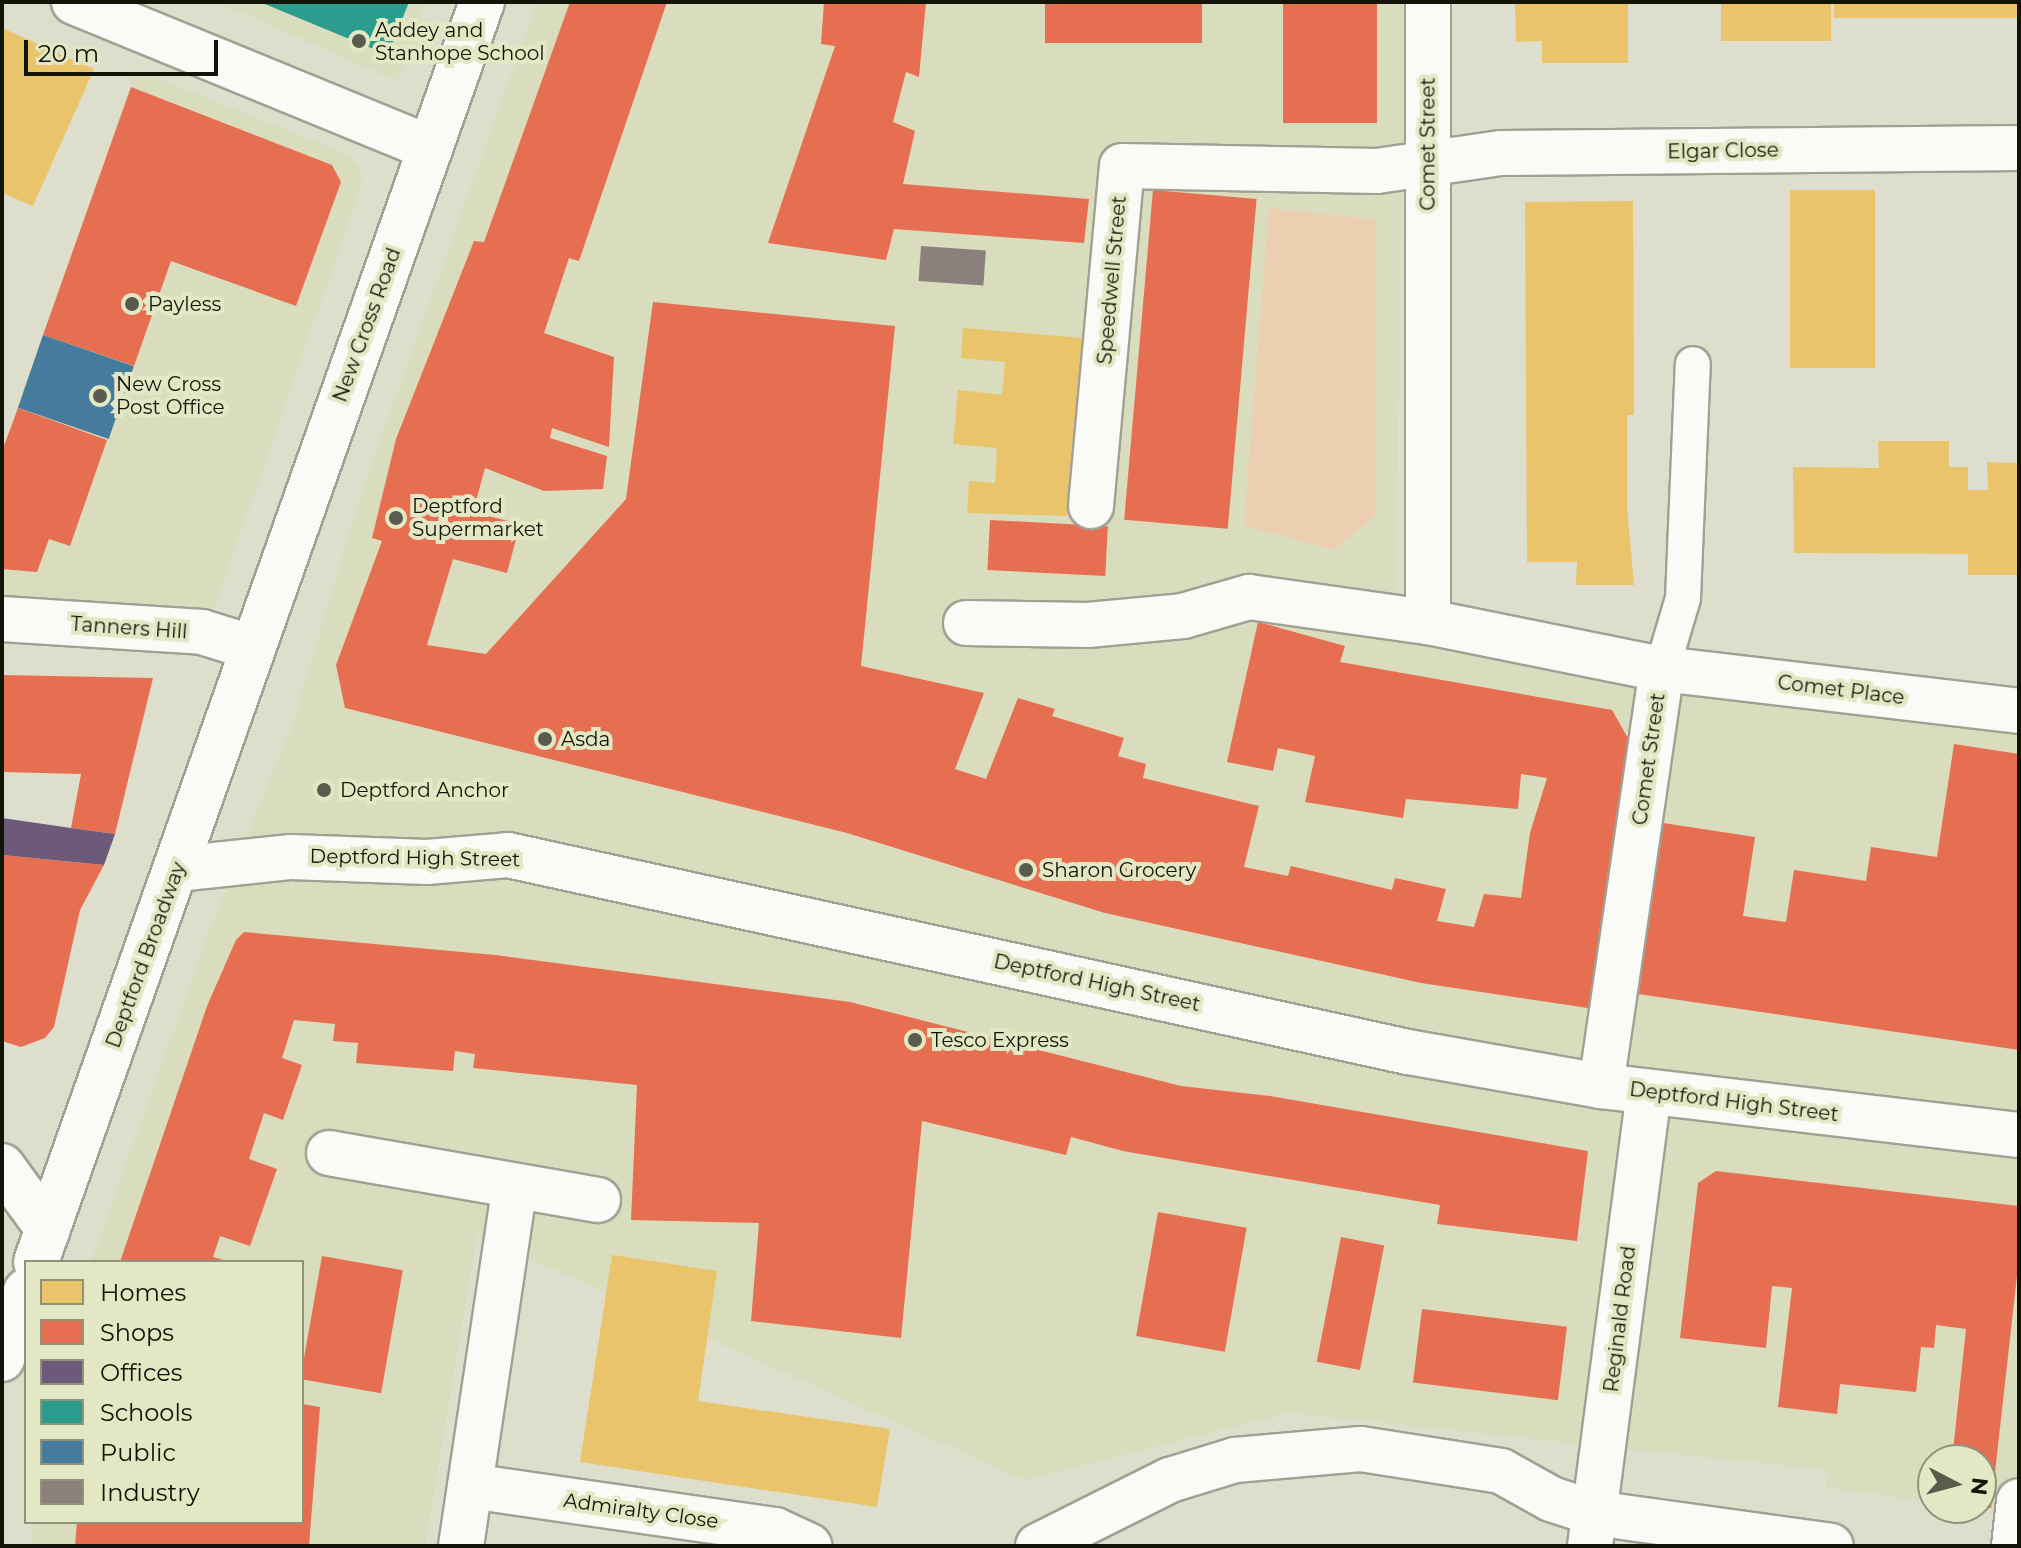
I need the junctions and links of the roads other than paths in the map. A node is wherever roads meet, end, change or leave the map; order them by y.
1 (74, 2) edge
2 (482, 2) edge
3 (1428, 2) edge
4 (430, 148) junction
5 (2019, 148) edge
6 (1428, 163) junction
7 (1693, 364) dead end
8 (1091, 506) dead end
9 (2, 619) edge
10 (1428, 622) junction
11 (966, 623) dead end
12 (253, 648) junction
13 (1662, 669) junction
14 (2019, 711) edge
15 (177, 869) junction
16 (1601, 1086) junction
17 (1649, 1092) junction
18 (2019, 1135) edge
19 (329, 1153) dead end
20 (2, 1166) edge
21 (515, 1186) junction
22 (598, 1200) dead end
23 (42, 1245) edge
24 (24, 1297) edge
25 (2, 1359) edge
26 (470, 1486) junction
27 (2019, 1501) edge
28 (1592, 1530) edge
29 (461, 1546) edge
30 (809, 1546) edge
31 (1038, 1546) edge
32 (1831, 1546) edge
33 (2014, 1546) edge

1 - 4 main road
2 - 4 main road, New Cross Road
3 - 6 main road, Comet Street
4 - 12 main road, New Cross Road
5 - 6 main road, Elgar Close
6 - 8 main road, Speedwell Street
6 - 10 main road, Comet Street
7 - 13 lane
9 - 12 main road, Tanners Hill
10 - 11 main road, Comet Street
10 - 13 main road, Comet Street
12 - 15 main road, Deptford Broadway
13 - 14 main road, Comet Place
13 - 16 main road, Comet Street
15 - 16 main road, Deptford High Street
15 - 23 main road, Deptford Broadway
16 - 17 main road, Deptford High Street
17 - 18 main road, Deptford High Street
17 - 28 main road, Reginald Road
19 - 21 main road
20 - 23 main road
21 - 22 main road
21 - 26 main road
24 - 25 main road
26 - 29 main road
26 - 30 main road, Admiralty Close
27 - 33 main road
28 - 31 main road
28 - 32 main road

